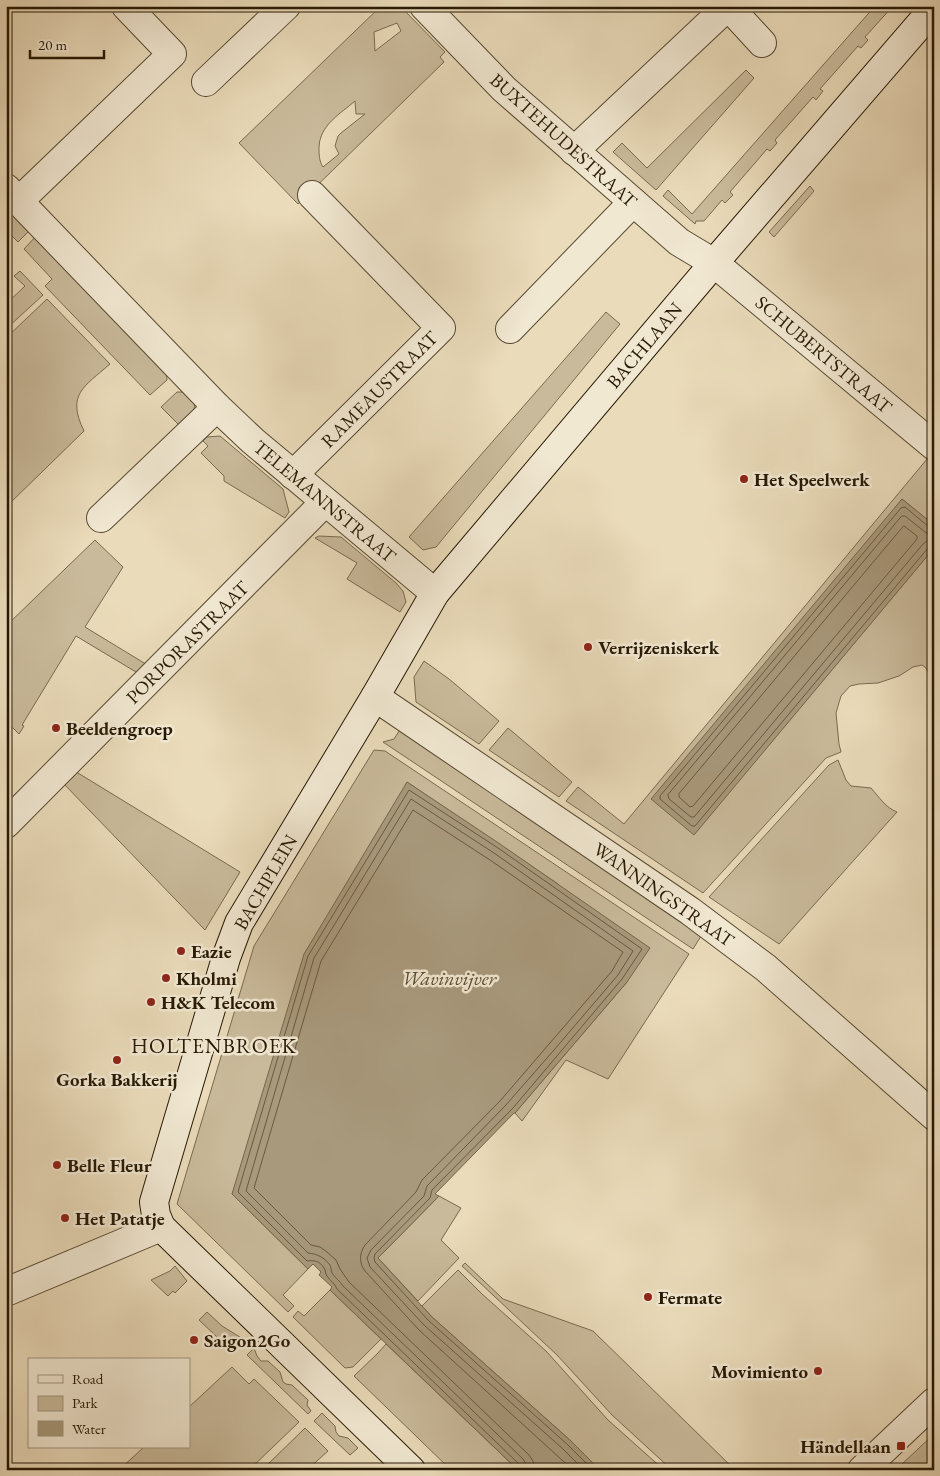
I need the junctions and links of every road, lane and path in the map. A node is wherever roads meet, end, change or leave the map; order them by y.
1 (126, 6) edge
2 (286, 6) edge
3 (424, 6) edge
4 (728, 6) edge
5 (934, 8) edge
6 (762, 43) dead end
7 (206, 82) dead end
8 (574, 151) junction
9 (13, 195) edge
10 (312, 195) dead end
11 (633, 202) junction
12 (714, 263) junction
13 (510, 329) dead end
14 (217, 406) junction
15 (934, 446) edge
16 (293, 475) junction
17 (325, 502) junction
18 (101, 518) dead end
19 (435, 593) junction
20 (375, 697) junction
21 (6, 824) edge
22 (934, 1116) edge
23 (161, 1227) junction
24 (6, 1292) edge
25 (934, 1402) edge
26 (411, 1470) edge
27 (862, 1470) edge

1 - 9 street, TELEMANNSTRAAT
2 - 7 street
3 - 8 street, BUXTEHUDESTRAAT
4 - 6 street
4 - 8 street
5 - 12 street, BACHLAAN
8 - 11 street, BUXTEHUDESTRAAT
9 - 14 street, TELEMANNSTRAAT
10 - 16 street, RAMEAUSTRAAT
11 - 12 street, BUXTEHUDESTRAAT
11 - 13 street
12 - 15 street, SCHUBERTSTRAAT
12 - 19 street, BACHLAAN
14 - 16 street, TELEMANNSTRAAT
14 - 18 street
16 - 17 street, TELEMANNSTRAAT
17 - 19 street, TELEMANNSTRAAT
17 - 21 street, PORPORASTRAAT
19 - 20 street, BACHLAAN
20 - 22 street, WANNINGSTRAAT
20 - 23 street, BACHPLEIN
23 - 24 street
23 - 26 street
25 - 27 street

